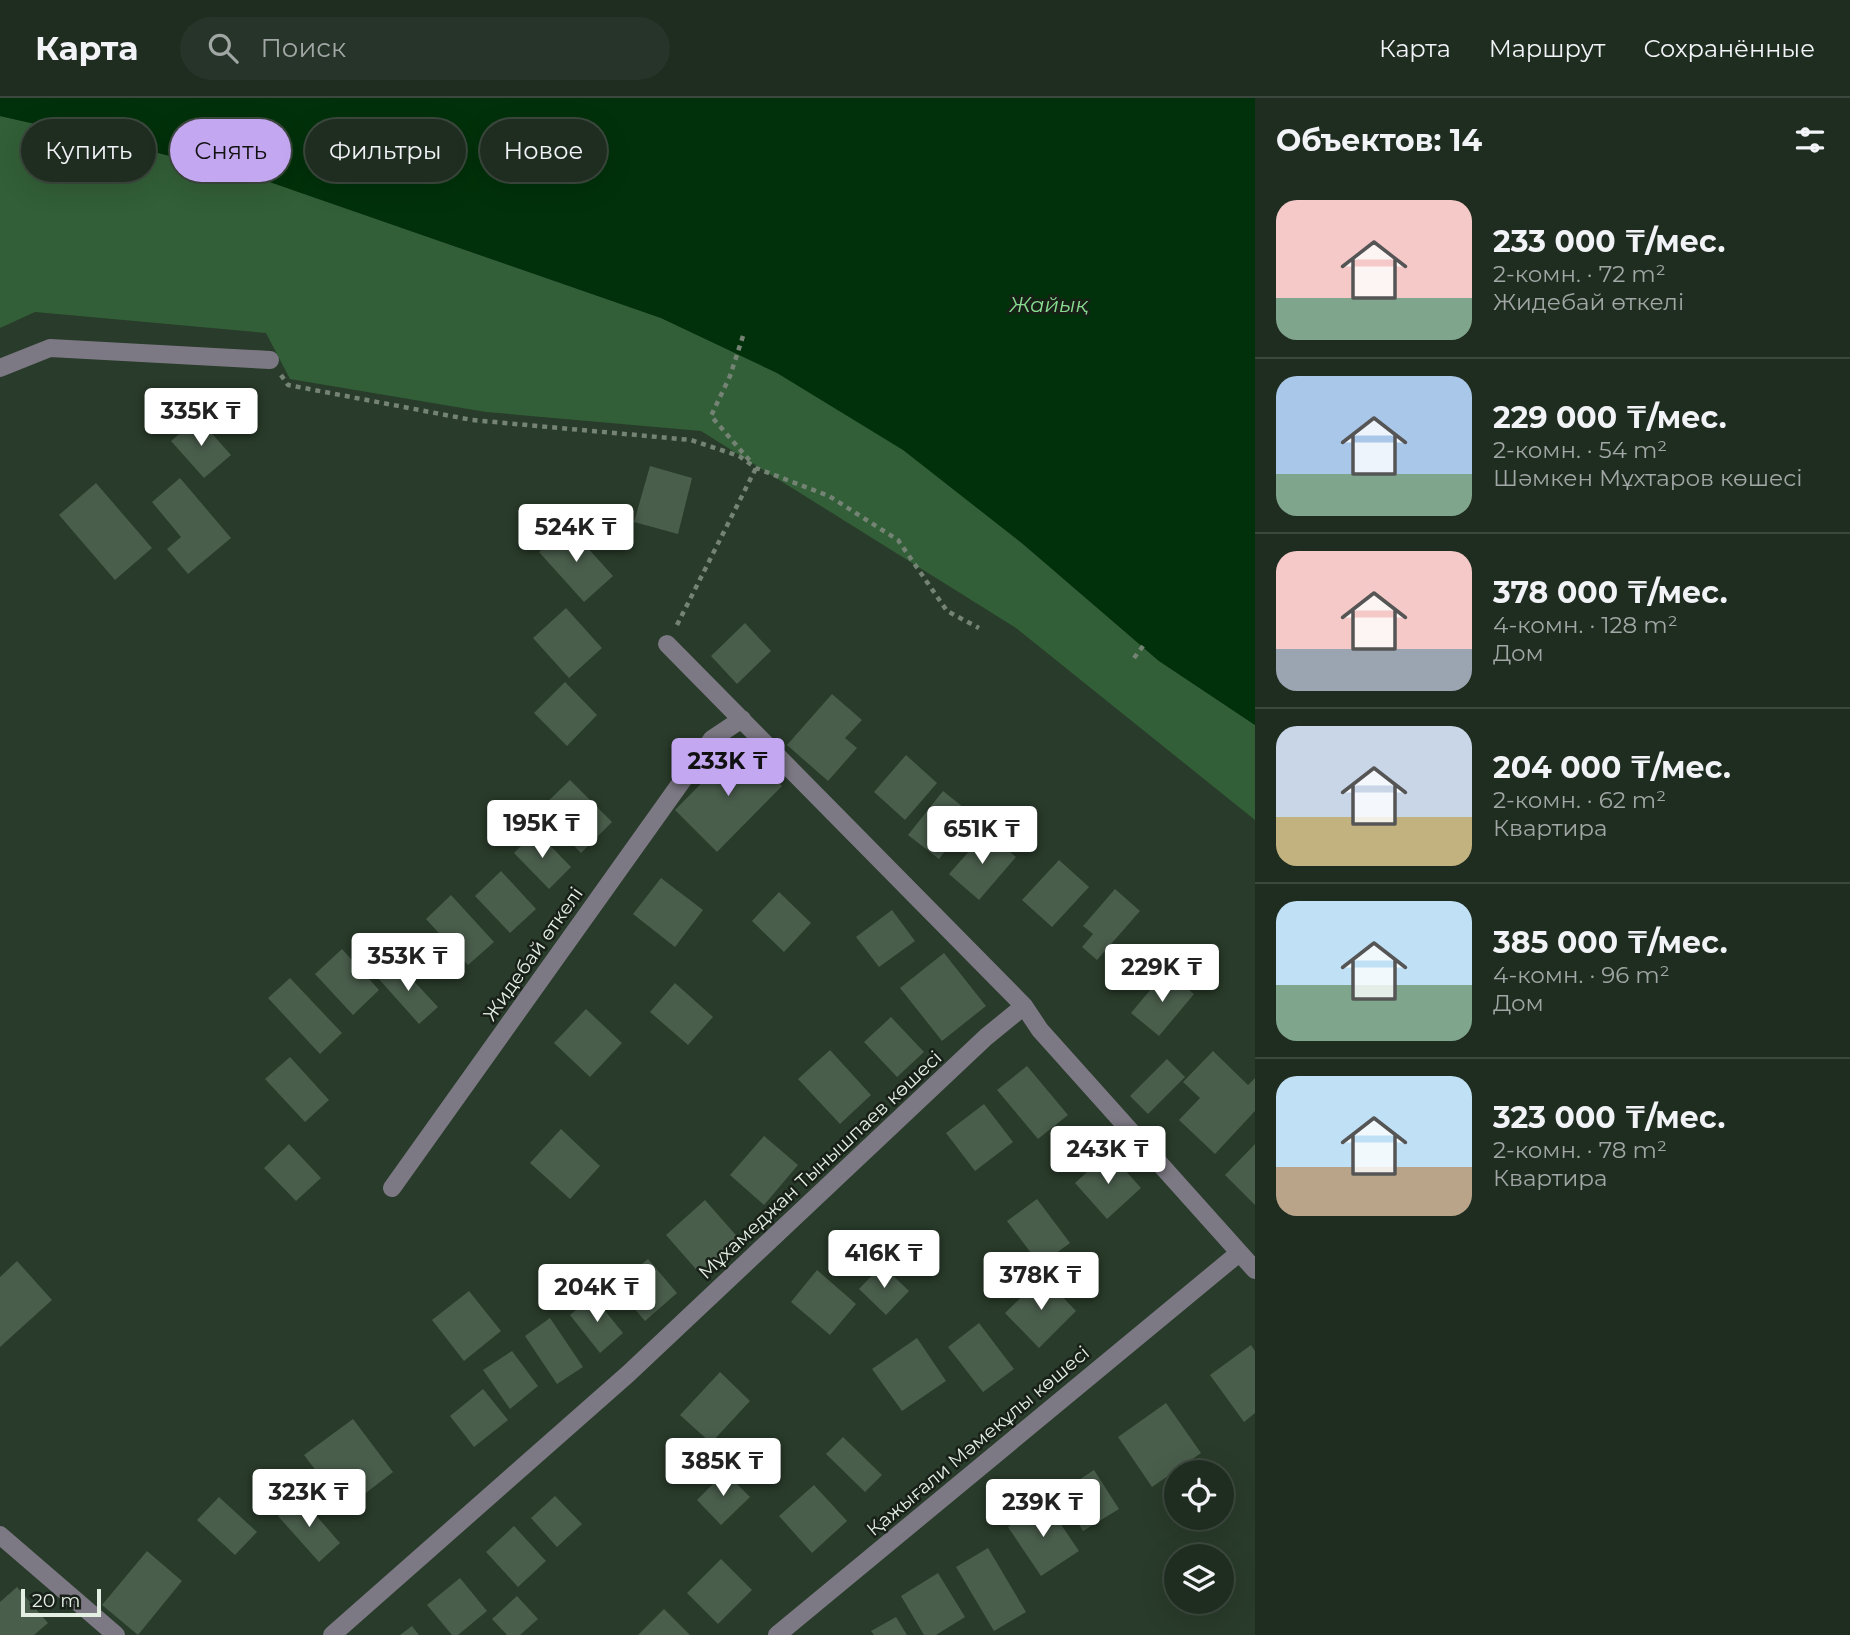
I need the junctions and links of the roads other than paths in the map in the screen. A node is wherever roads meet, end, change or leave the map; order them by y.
1 (270, 360) road end
2 (0, 368) edge
3 (667, 644) road end
4 (742, 719) junction
5 (1024, 1006) junction
6 (392, 1188) dead end
7 (1239, 1253) junction
8 (1255, 1270) edge
9 (0, 1535) edge
10 (116, 1635) edge
11 (332, 1635) edge
12 (777, 1635) edge

1 - 2 street
3 - 4 street
4 - 5 street
4 - 6 street, Жидебай өткелі
5 - 7 street
5 - 11 street, Мұхамеджан Тынышпаев көшесі
7 - 8 street
7 - 12 street, Қажығали Мәмекұлы көшесі
9 - 10 street

